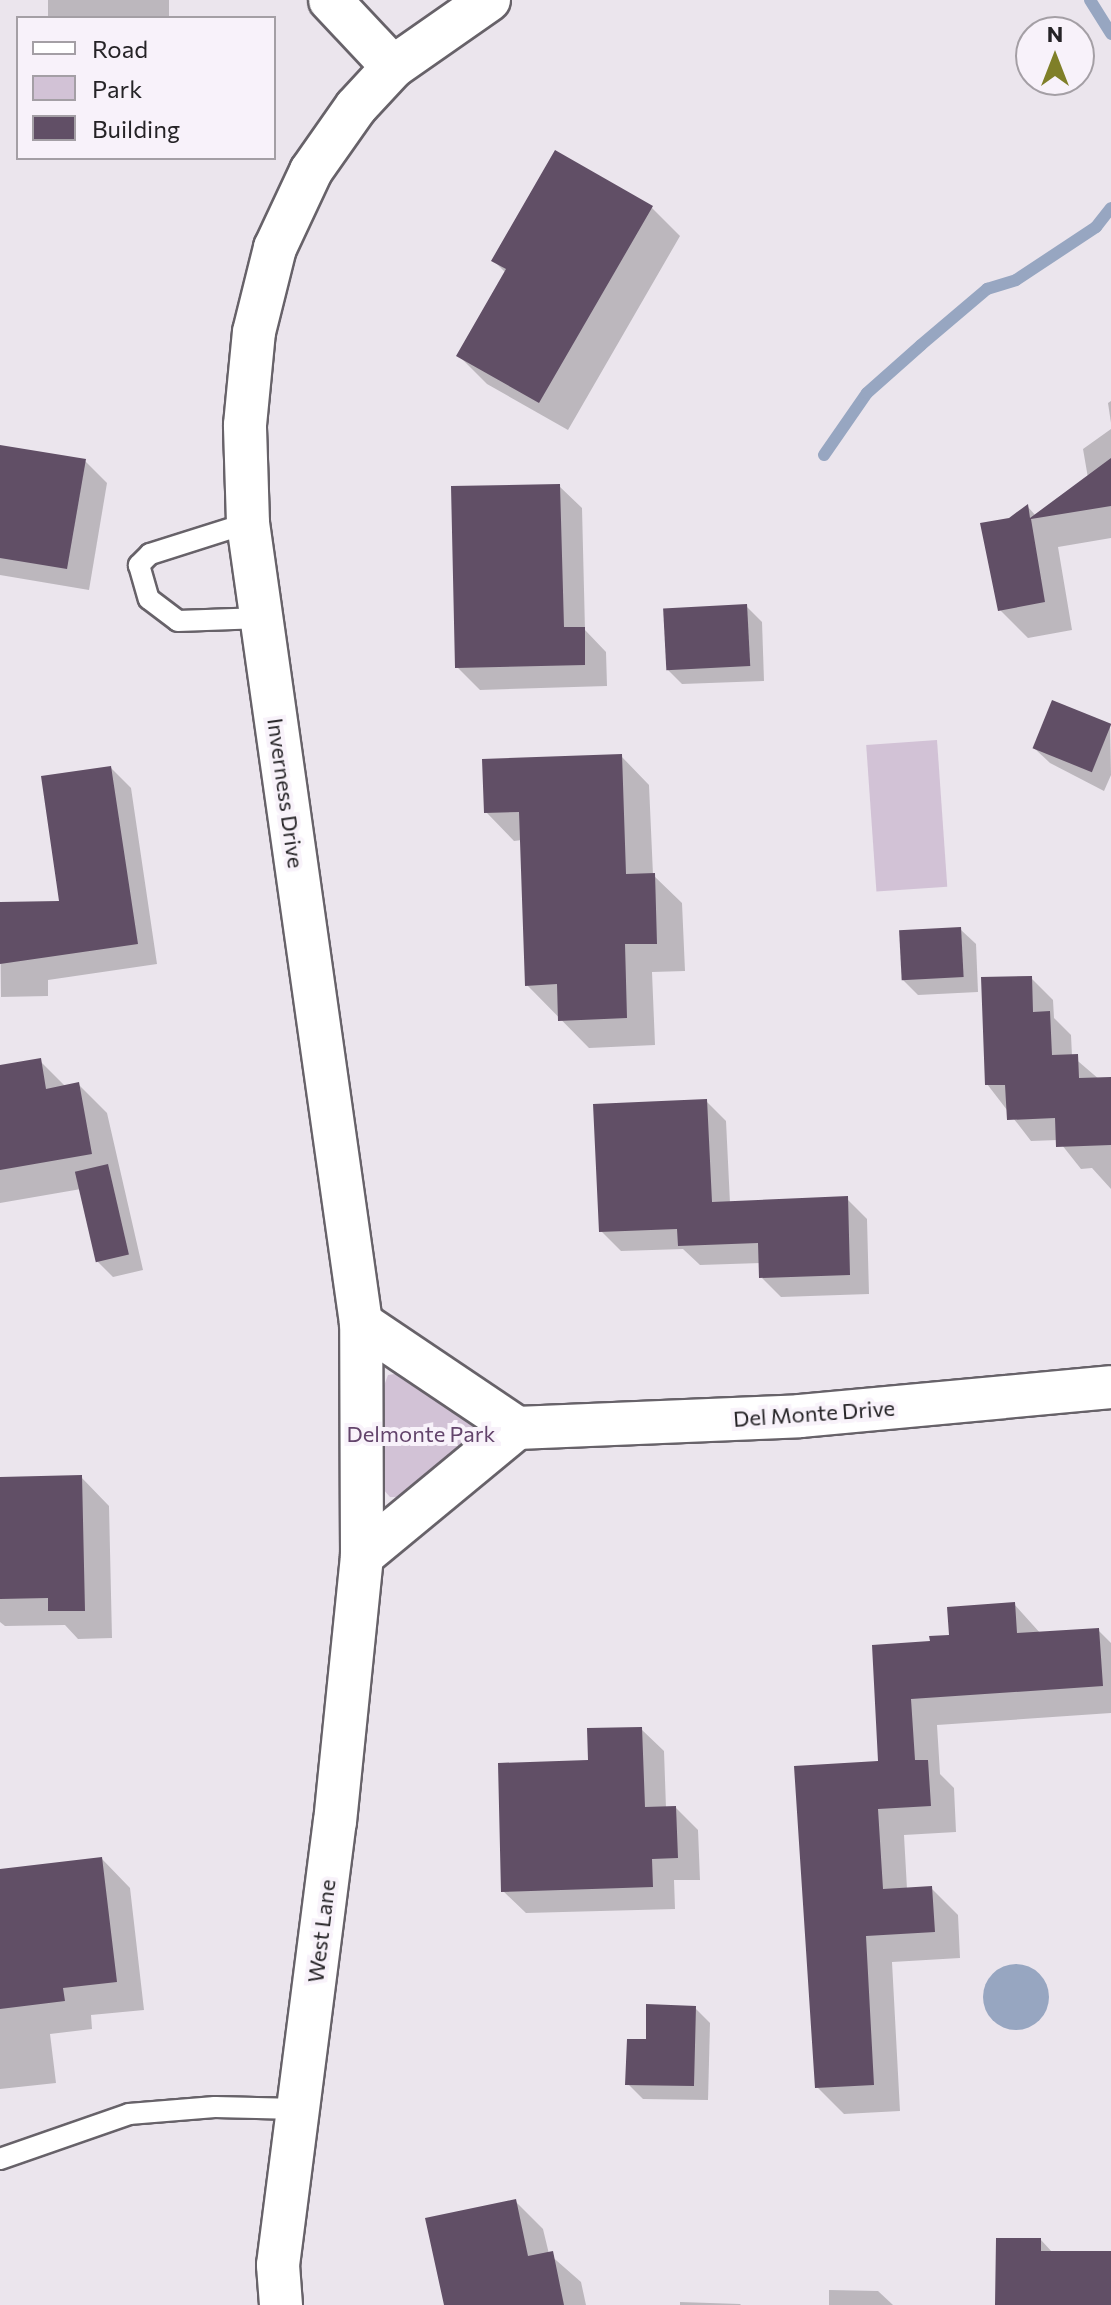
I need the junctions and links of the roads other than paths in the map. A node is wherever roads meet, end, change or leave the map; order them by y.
1 (330, 0) edge
2 (489, 0) edge
3 (393, 67) junction
4 (248, 523) junction
5 (262, 618) junction
6 (361, 1323) junction
7 (1111, 1387) edge
8 (517, 1428) junction
9 (362, 1556) junction
10 (298, 2109) junction
11 (0, 2159) edge
12 (281, 2305) edge

1 - 3 street
2 - 3 street, Inverness Drive
3 - 4 street, Inverness Drive
4 - 5 street, Inverness Drive
4 - 5 lane
5 - 6 street, Inverness Drive
6 - 8 street
6 - 9 street, Inverness Drive
7 - 8 street, Del Monte Drive
8 - 9 street
9 - 10 street, West Lane
10 - 11 lane
10 - 12 street, West Lane

